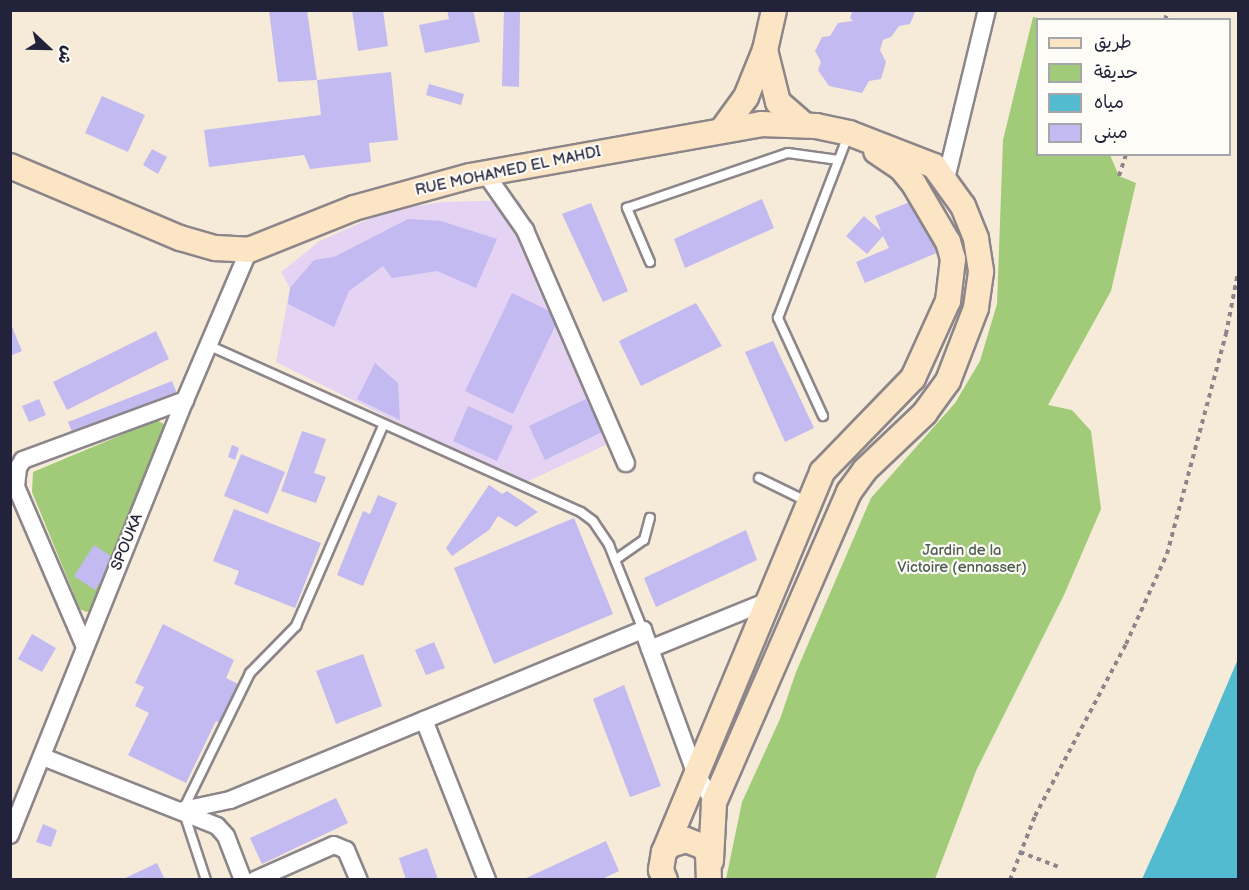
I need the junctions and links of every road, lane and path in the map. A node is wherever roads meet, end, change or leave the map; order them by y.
1 (774, 10) edge
2 (987, 10) edge
3 (765, 50) junction
4 (804, 124) junction
5 (722, 130) junction
6 (849, 133) junction
7 (1125, 156) edge
8 (839, 160) junction
9 (10, 166) edge
10 (485, 173) junction
11 (1119, 176) dead end
12 (946, 179) junction
13 (249, 250) junction
14 (650, 262) dead end
15 (1239, 272) edge
16 (210, 346) junction
17 (185, 400) junction
18 (823, 416) dead end
19 (384, 424) junction
20 (626, 463) dead end
21 (14, 470) edge
22 (759, 478) dead end
23 (808, 502) junction
24 (650, 518) dead end
25 (615, 560) junction
26 (766, 602) junction
27 (643, 630) junction
28 (85, 647) junction
29 (650, 649) junction
30 (424, 720) junction
31 (43, 757) junction
32 (695, 772) junction
33 (714, 803) junction
34 (183, 810) junction
35 (10, 835) edge
36 (1020, 852) junction
37 (1059, 867) dead end
38 (661, 868) edge
39 (709, 873) edge
40 (206, 879) edge
41 (243, 879) edge
42 (255, 879) edge
43 (359, 879) edge
44 (487, 879) edge
45 (1011, 879) edge

1 - 3 main road
2 - 12 street
3 - 4 main road
3 - 5 main road
4 - 5 main road, RUE MOHAMED EL MAHDI
4 - 6 main road, RUE MOHAMED EL MAHDI
5 - 10 main road, RUE MOHAMED EL MAHDI
6 - 8 lane
6 - 12 main road, RUE MOHAMED EL MAHDI
6 - 23 main road
7 - 11 path
8 - 14 lane
8 - 18 lane
9 - 13 main road, RUE MOHAMED EL MAHDI
10 - 13 main road, RUE MOHAMED EL MAHDI
10 - 20 street
12 - 33 main road
13 - 16 street, SPOUKA
15 - 36 path
16 - 17 street, SPOUKA
16 - 19 lane
17 - 21 street
17 - 28 street, SPOUKA
19 - 25 lane
19 - 34 lane
21 - 28 street
22 - 23 lane
23 - 26 main road
24 - 25 lane
25 - 27 lane
26 - 29 street
26 - 32 main road
27 - 29 street
27 - 30 street
28 - 31 street, SPOUKA
29 - 32 street
30 - 34 street
30 - 44 street
31 - 34 street
31 - 35 street, SPOUKA
32 - 33 street
32 - 38 main road
33 - 39 main road
34 - 40 lane
34 - 41 street
36 - 37 path
36 - 45 path
38 - 39 main road
42 - 43 street

